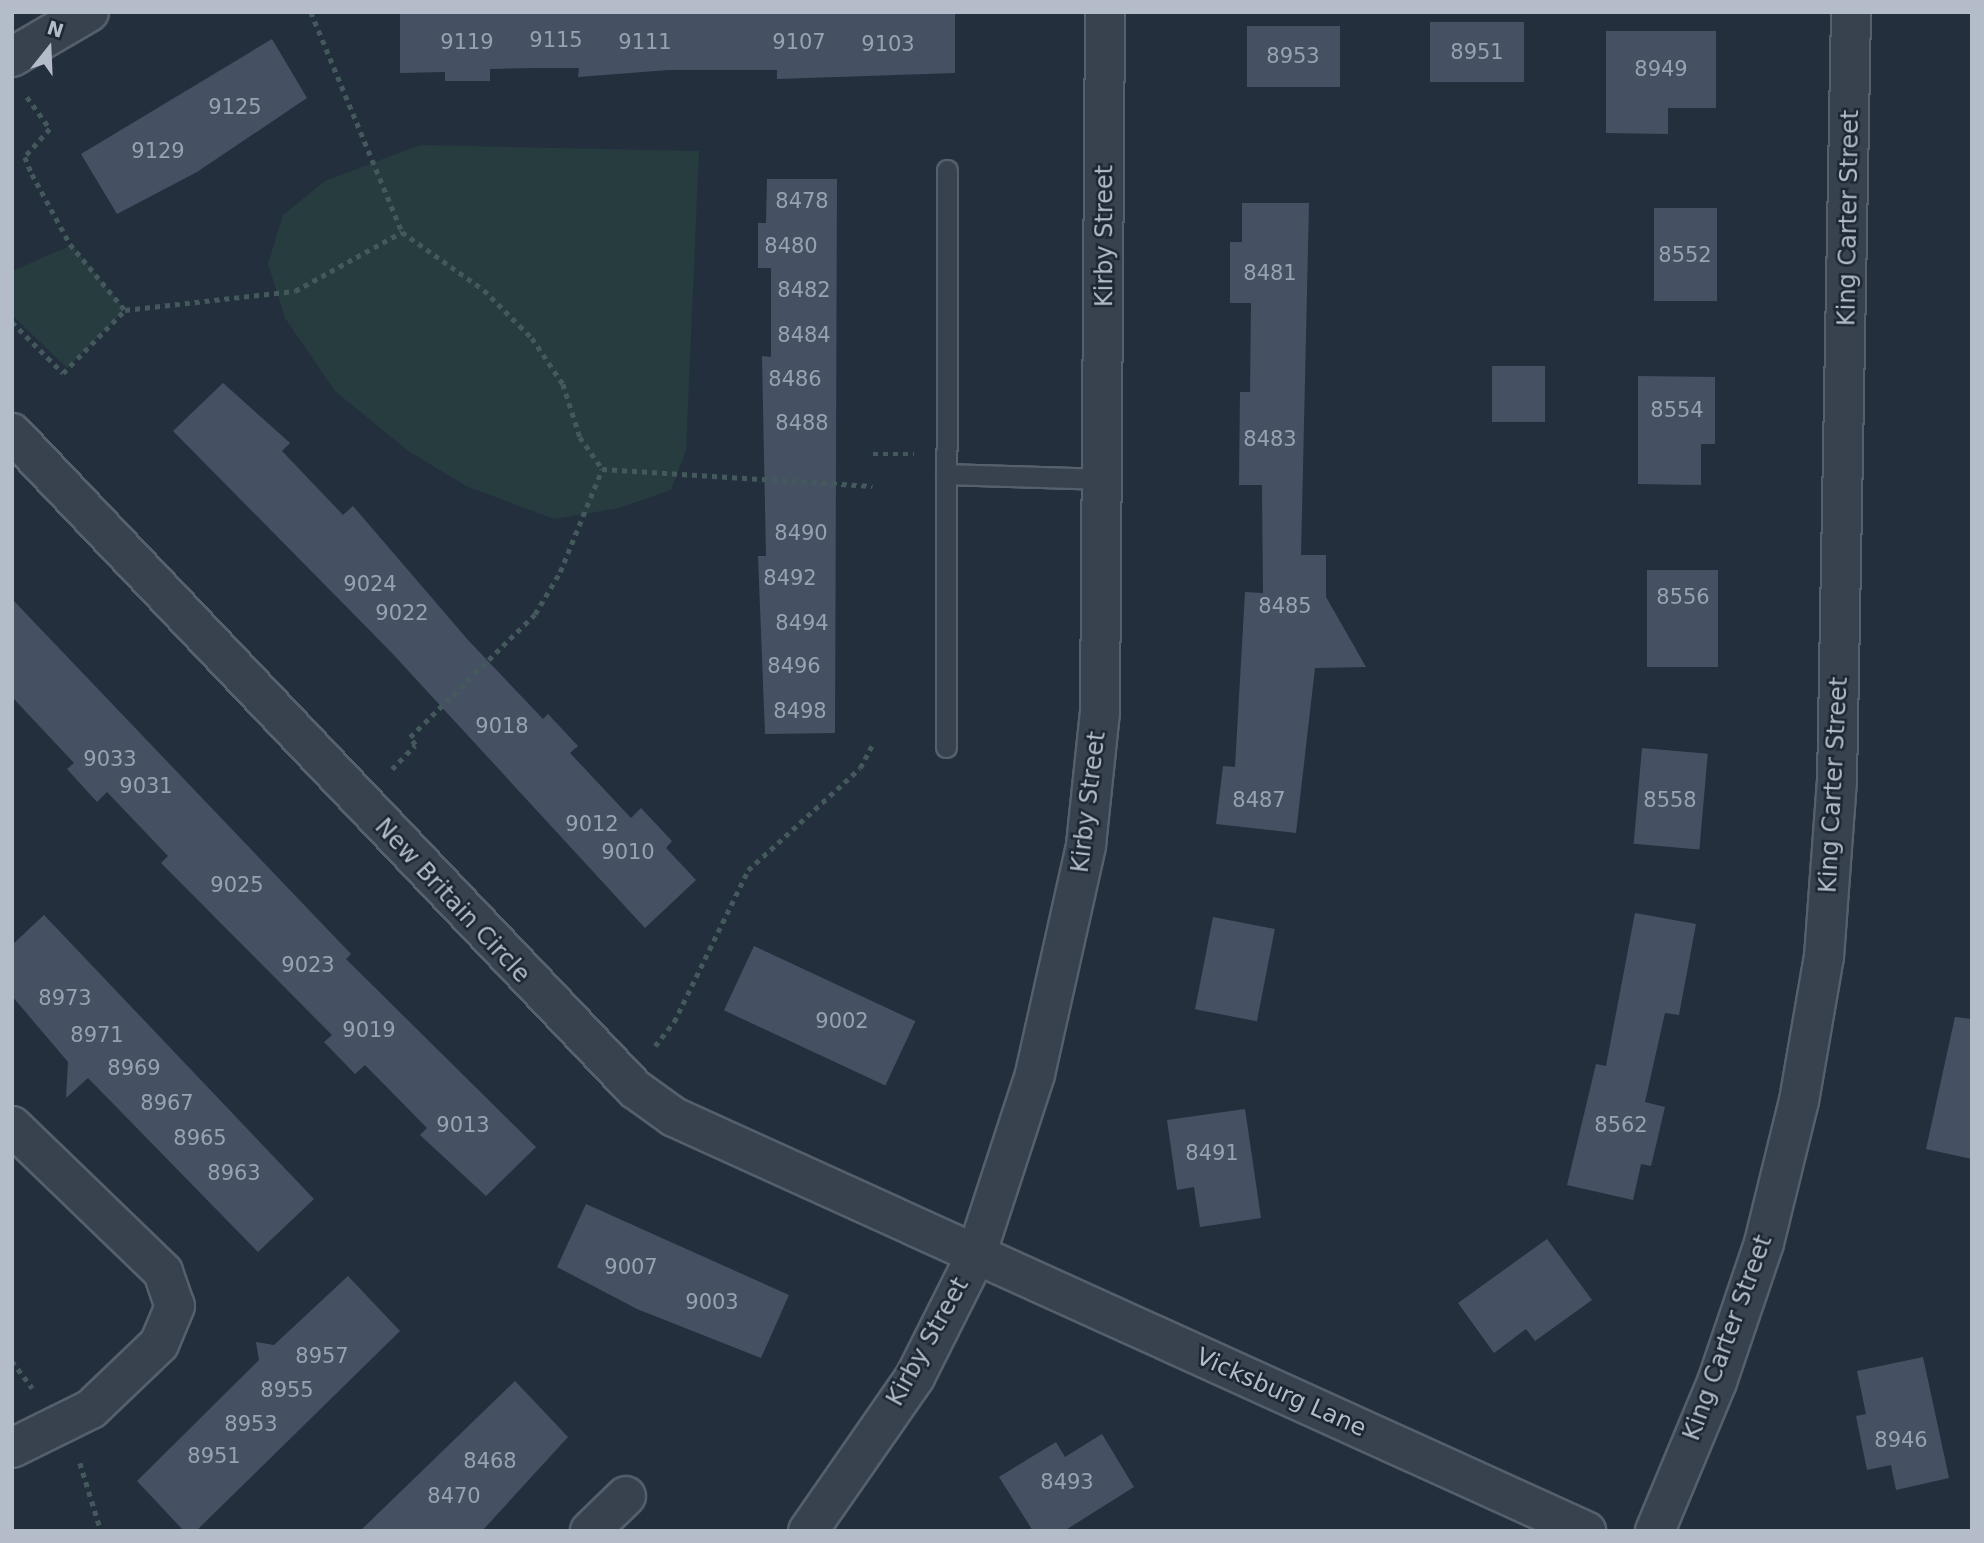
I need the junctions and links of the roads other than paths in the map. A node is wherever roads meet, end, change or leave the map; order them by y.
1 (89, 12) edge
2 (1105, 12) edge
3 (1851, 12) edge
4 (16, 72) edge
5 (947, 170) dead end
6 (12, 433) edge
7 (946, 474) junction
8 (1104, 479) junction
9 (946, 747) dead end
10 (12, 1126) edge
11 (976, 1255) junction
12 (12, 1448) edge
13 (626, 1496) dead end
14 (590, 1531) edge
15 (808, 1531) edge
16 (1586, 1531) edge
17 (1655, 1531) edge

1 - 4 street
2 - 8 street, Kirby Street
3 - 17 street, King Carter Street
5 - 7 lane
6 - 11 street, New Britain Circle
7 - 8 lane
7 - 9 lane
8 - 11 street, Kirby Street
10 - 12 street
11 - 15 street, Kirby Street
11 - 16 street, Vicksburg Lane
13 - 14 street

